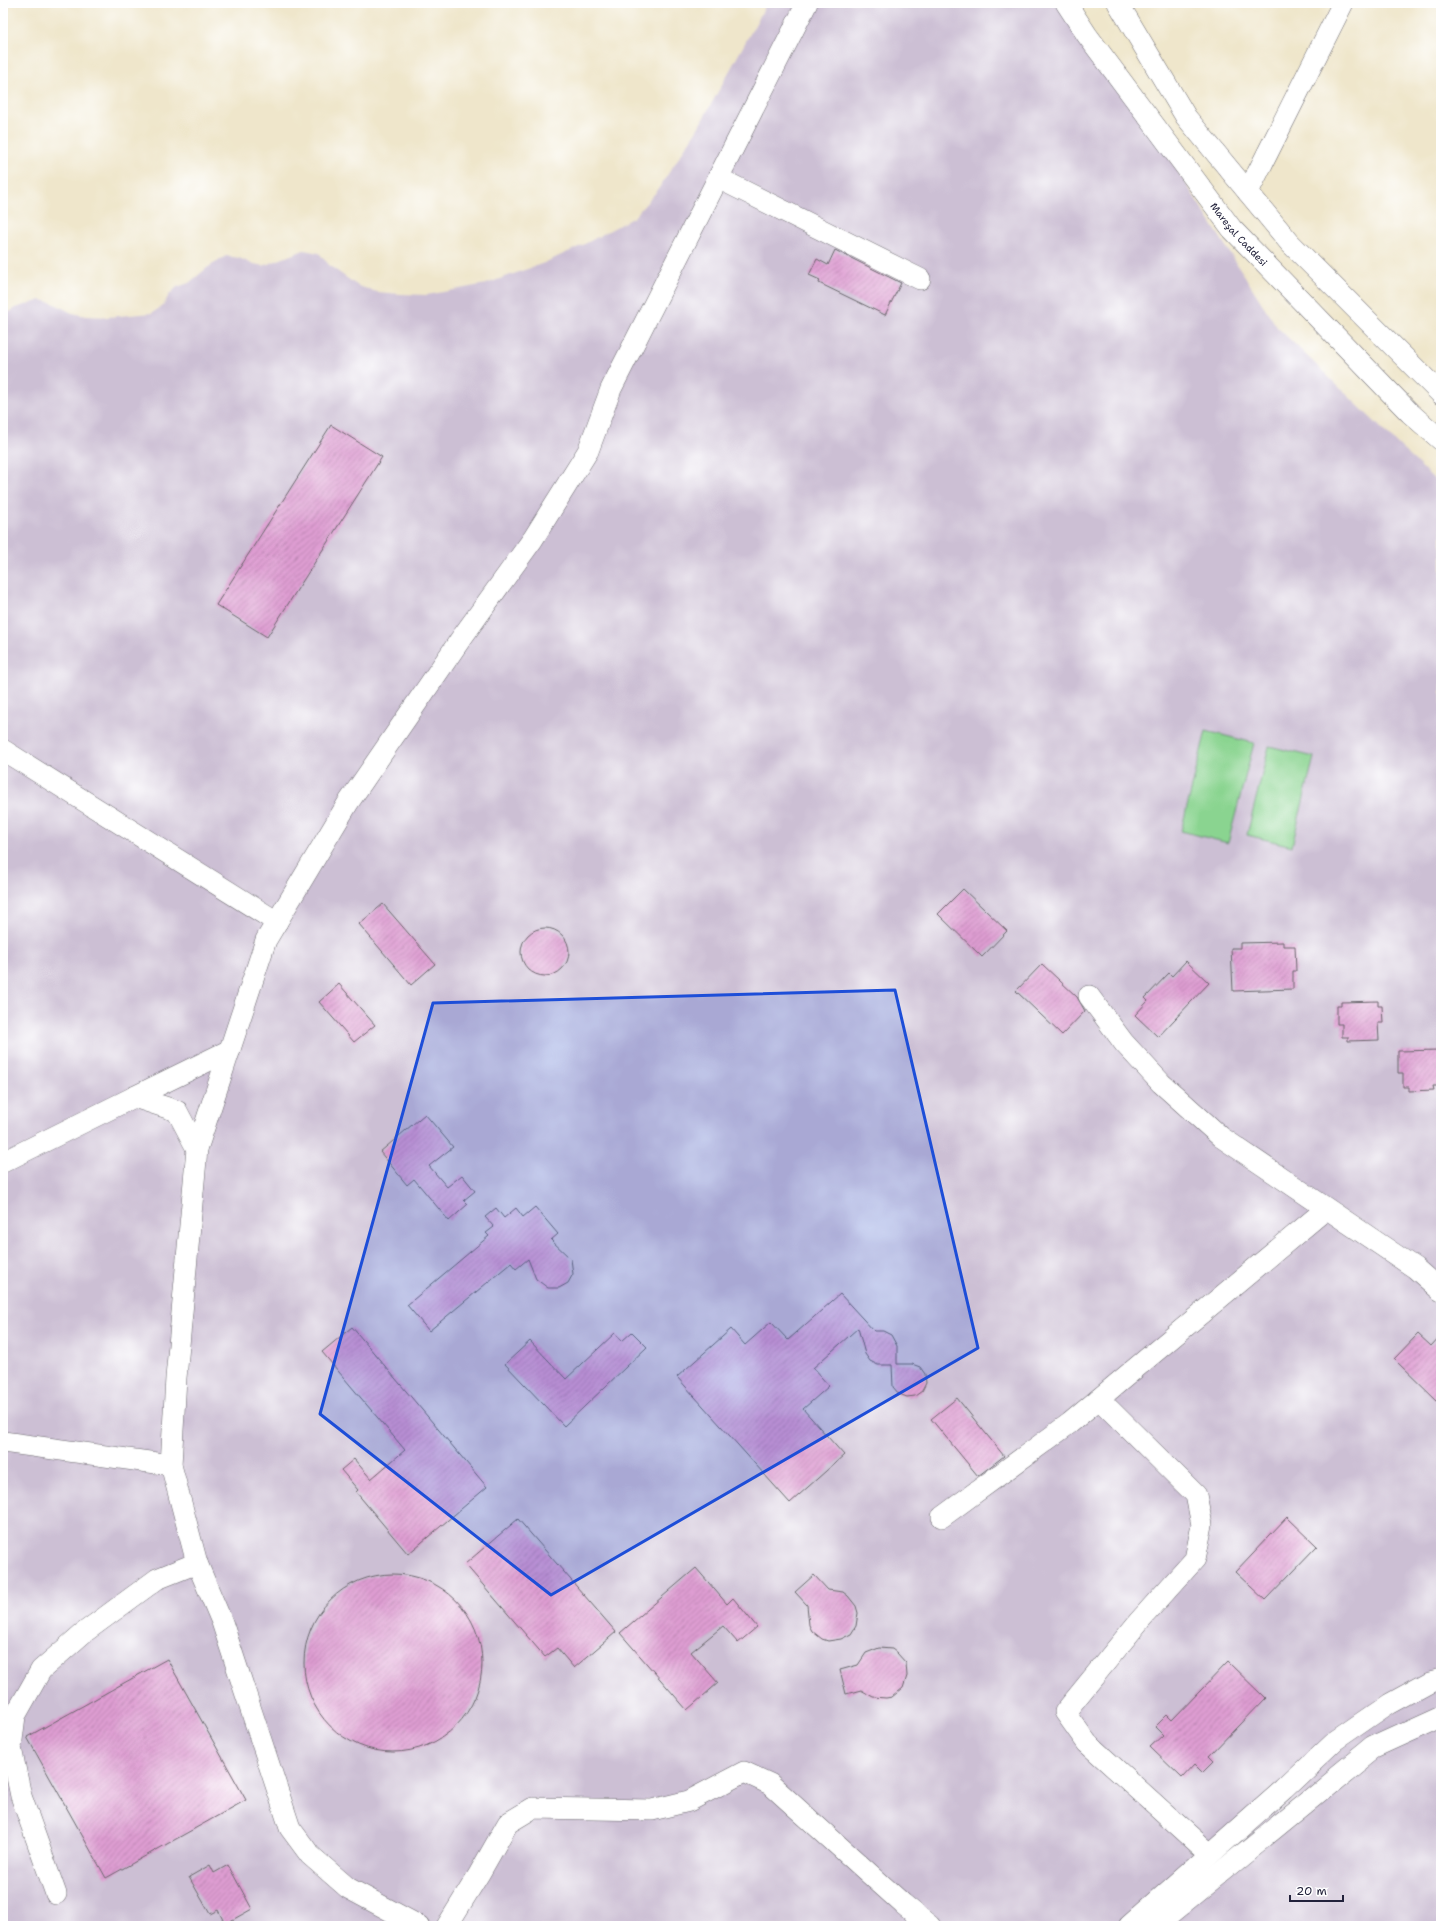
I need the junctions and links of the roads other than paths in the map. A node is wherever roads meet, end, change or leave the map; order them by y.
1 (807, 3) edge
2 (1066, 3) edge
3 (1118, 3) edge
4 (1343, 3) edge
5 (718, 178) junction
6 (1248, 192) junction
7 (920, 279) dead end
8 (1441, 394) edge
9 (1441, 440) edge
10 (3, 750) edge
11 (277, 922) junction
12 (1089, 996) dead end
13 (230, 1050) junction
14 (134, 1097) junction
15 (197, 1150) junction
16 (3, 1162) edge
17 (1326, 1209) junction
18 (1441, 1291) edge
19 (1099, 1399) junction
20 (3, 1442) edge
21 (171, 1466) junction
22 (942, 1517) dead end
23 (197, 1563) junction
24 (1441, 1679) edge
25 (1441, 1717) edge
26 (1210, 1854) junction
27 (56, 1894) dead end
28 (412, 1925) edge
29 (447, 1926) edge
30 (930, 1926) edge
31 (1129, 1926) edge
32 (1155, 1926) edge

1 - 5 street
2 - 9 street, Mareşal Caddesi
3 - 6 street
4 - 6 street
5 - 7 street
5 - 11 street
6 - 8 street
10 - 11 street
11 - 13 street
12 - 17 street
13 - 14 street
13 - 15 street
14 - 15 street
14 - 16 street
15 - 21 street
17 - 18 street
17 - 19 street
19 - 22 street
19 - 26 street
20 - 21 street
21 - 23 street
23 - 27 street
23 - 28 street
24 - 26 street
25 - 32 street
26 - 31 street
29 - 30 street

